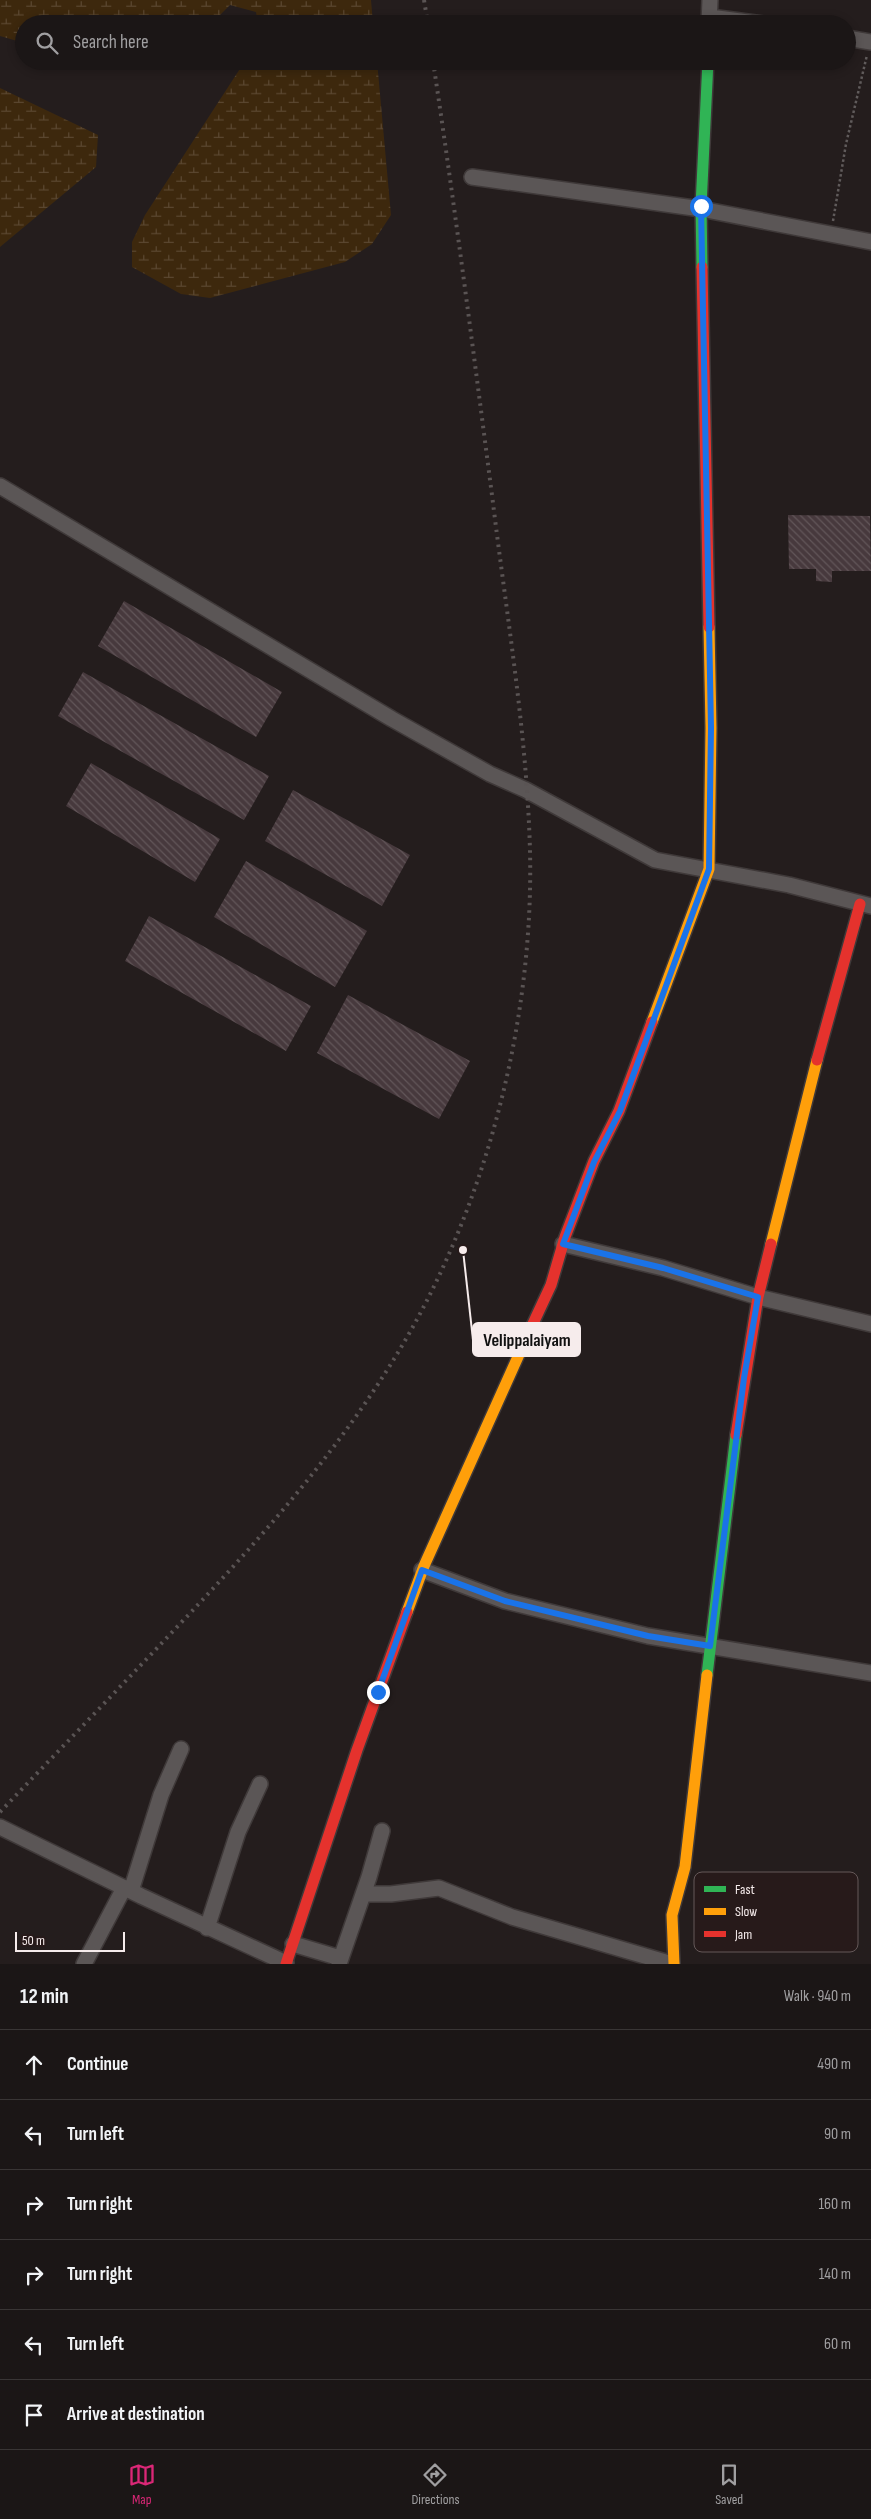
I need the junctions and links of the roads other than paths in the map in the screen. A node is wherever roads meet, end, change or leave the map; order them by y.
1 (710, 0) edge
2 (710, 15) edge
3 (856, 40) edge
4 (870, 42) edge
5 (708, 70) edge
6 (472, 177) dead end
7 (701, 210) junction
8 (871, 242) edge
9 (0, 486) edge
10 (709, 869) junction
11 (866, 905) edge
12 (563, 1244) junction
13 (758, 1297) junction
14 (871, 1324) edge
15 (422, 1570) junction
16 (710, 1646) junction
17 (871, 1673) edge
18 (181, 1749) dead end
19 (260, 1784) dead end
20 (0, 1827) edge
21 (382, 1831) dead end
22 (128, 1890) junction
23 (363, 1894) junction
24 (207, 1928) junction
25 (292, 1944) junction
26 (340, 1961) edge
27 (84, 1964) edge
28 (286, 1964) edge
29 (673, 1964) edge

1 - 2 street
3 - 4 street
5 - 7 street
6 - 7 street
7 - 8 street
7 - 10 street
9 - 10 street
10 - 11 street
10 - 12 street
11 - 13 street
12 - 13 street
12 - 15 street
13 - 14 street
13 - 16 street
15 - 16 street
15 - 25 street
16 - 17 street
16 - 29 street
18 - 22 street
19 - 24 street
20 - 22 street
21 - 23 street
22 - 24 street
22 - 27 street
23 - 26 street
23 - 29 street
24 - 28 street
25 - 26 street
25 - 28 street

